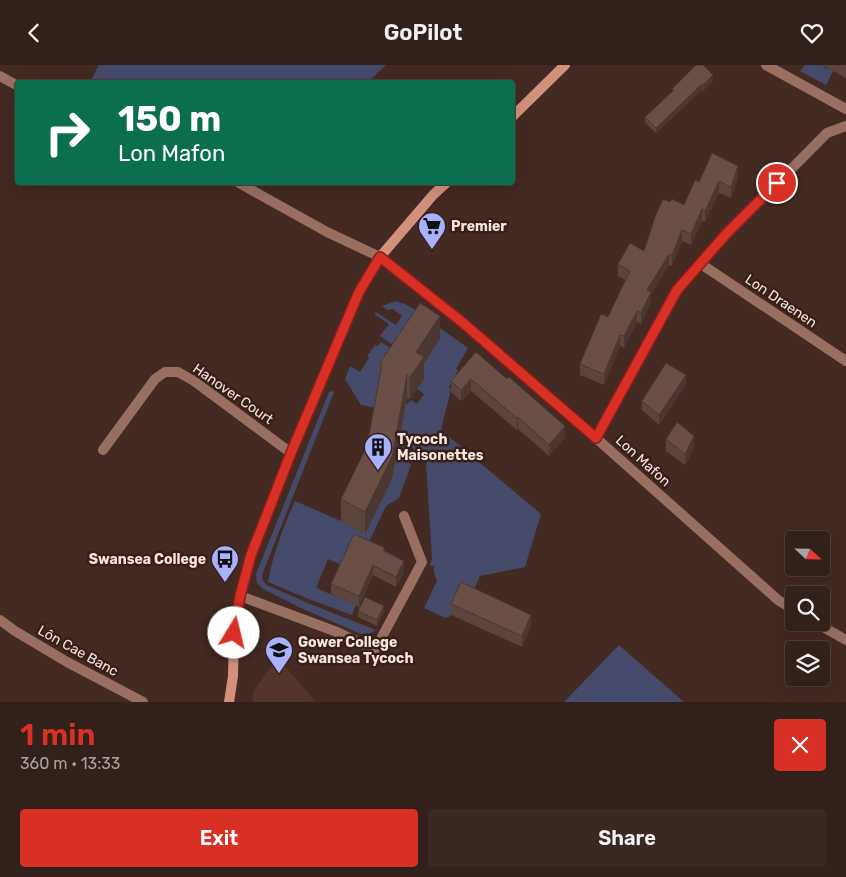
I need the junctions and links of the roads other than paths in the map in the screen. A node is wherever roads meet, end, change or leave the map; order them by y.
1 (565, 65) edge
2 (766, 65) edge
3 (0, 75) edge
4 (15, 84) edge
5 (846, 109) edge
6 (515, 114) edge
7 (846, 126) edge
8 (243, 185) edge
9 (444, 185) edge
10 (380, 257) junction
11 (700, 264) junction
12 (846, 361) edge
13 (596, 438) junction
14 (103, 450) dead end
15 (291, 453) junction
16 (404, 516) dead end
17 (240, 596) junction
18 (785, 604) edge
19 (0, 620) edge
20 (830, 631) edge
21 (846, 640) edge
22 (144, 702) edge
23 (229, 702) edge

1 - 6 street
2 - 5 street
3 - 4 street
7 - 11 street
8 - 10 street, Lon Mafon
9 - 10 street
10 - 13 street, Lon Mafon
10 - 15 street
11 - 12 street, Lon Draenen
11 - 13 street
13 - 18 street, Lon Mafon
14 - 15 street, Hanover Court
15 - 17 street
16 - 17 street
17 - 23 street
19 - 22 street, Lôn Cae Banc
20 - 21 street

